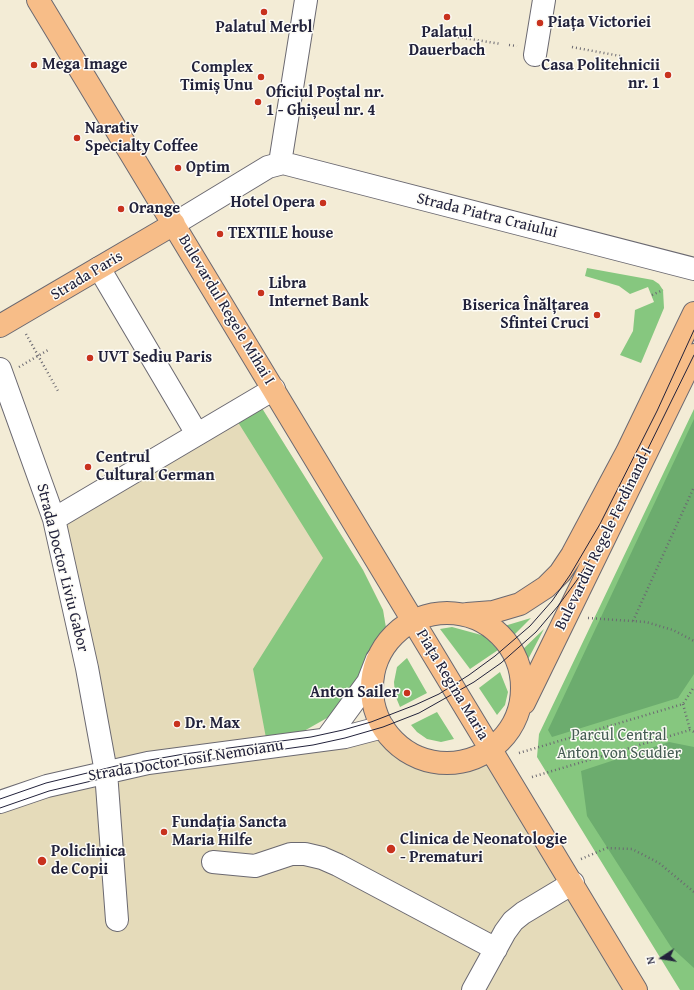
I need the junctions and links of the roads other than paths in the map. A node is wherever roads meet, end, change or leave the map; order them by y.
1 (38, 0) edge
2 (306, 0) edge
3 (544, 0) edge
4 (535, 55) dead end
5 (280, 163) junction
6 (174, 224) junction
7 (99, 268) junction
8 (694, 269) edge
9 (694, 312) edge
10 (0, 326) edge
11 (694, 355) edge
12 (2, 373) edge
13 (274, 389) junction
14 (197, 434) junction
15 (54, 519) junction
16 (463, 614) junction
17 (413, 621) junction
18 (378, 659) junction
19 (514, 724) junction
20 (383, 727) junction
21 (327, 738) junction
22 (490, 749) junction
23 (106, 772) junction
24 (0, 802) edge
25 (213, 862) dead end
26 (573, 882) junction
27 (117, 920) dead end
28 (496, 949) junction
29 (473, 990) edge
30 (636, 990) edge

1 - 6 main road, Bulevardul Regele Mihai I
2 - 5 street
3 - 4 street
5 - 6 street
5 - 8 street, Strada Piatra Craiului
6 - 7 main road, Strada Paris
6 - 13 main road, Bulevardul Regele Mihai I
7 - 10 main road, Strada Paris
7 - 14 street
9 - 16 main road, Bulevardul Regele Ferdinand I
11 - 19 main road, Bulevardul Regele Ferdinand I
12 - 15 street, Strada Doctor Liviu Gabor
13 - 14 street
13 - 17 main road, Bulevardul Regele Mihai I
14 - 15 street
15 - 23 street, Strada Doctor Liviu Gabor
16 - 17 main road, Piața Regina Maria
16 - 19 main road, Piața Regina Maria
17 - 18 main road, Piața Regina Maria
17 - 22 main road, Piața Regina Maria
18 - 20 main road, Piața Regina Maria
18 - 21 street
19 - 22 main road, Piața Regina Maria
20 - 21 street, Strada Doctor Iosif Nemoianu
20 - 22 main road, Piața Regina Maria
21 - 23 street, Strada Doctor Iosif Nemoianu
22 - 26 main road
23 - 24 street, Strada Doctor Iosif Nemoianu
23 - 27 street, Strada Doctor Liviu Gabor
25 - 28 street
26 - 28 street
26 - 30 main road
28 - 29 street

